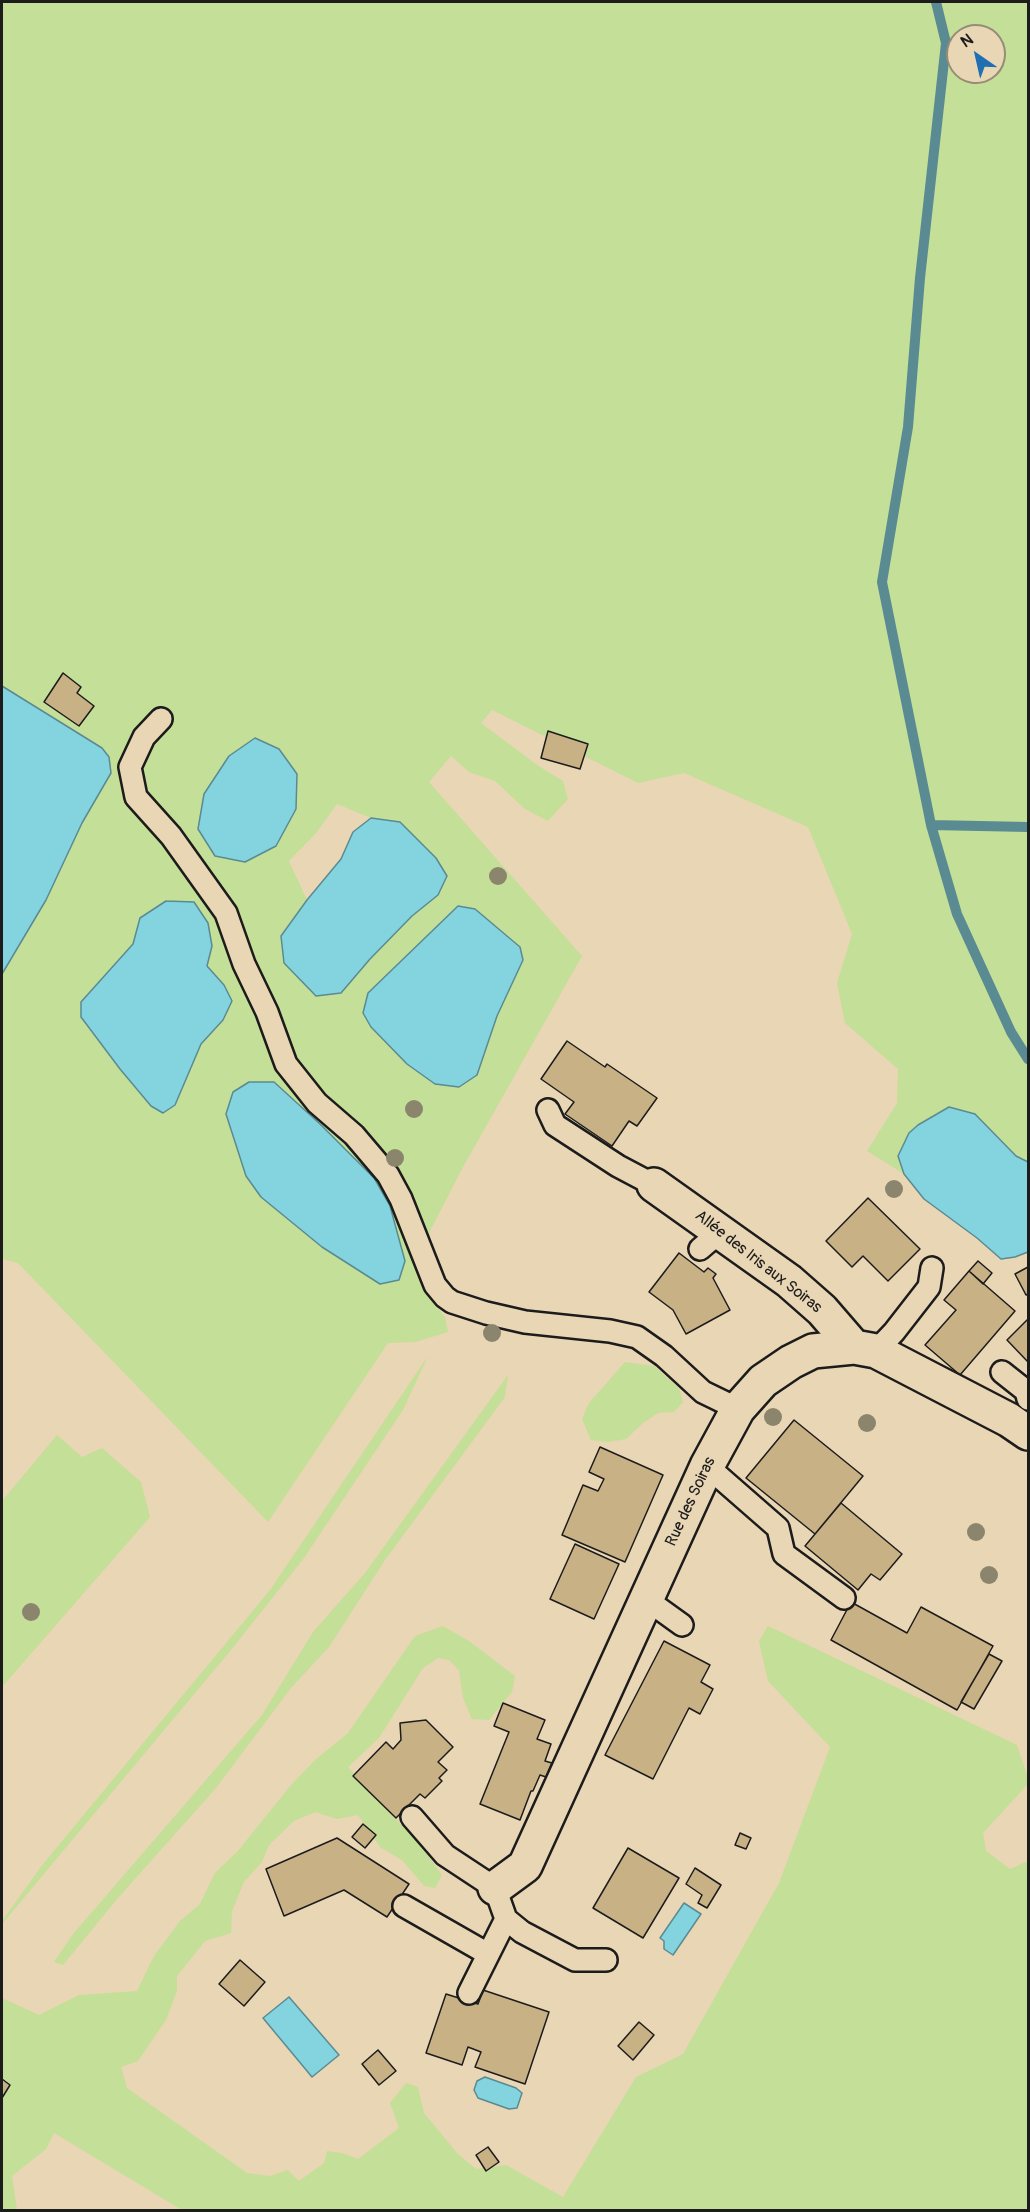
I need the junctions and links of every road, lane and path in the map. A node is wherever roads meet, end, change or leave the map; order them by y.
1 (161, 719) dead end
2 (548, 1110) dead end
3 (654, 1185) joint
4 (932, 1268) dead end
5 (865, 1349) junction
6 (1002, 1372) dead end
7 (1029, 1399) edge
8 (738, 1409) junction
9 (1029, 1432) edge
10 (707, 1466) junction
11 (844, 1598) dead end
12 (644, 1602) junction
13 (682, 1625) dead end
14 (412, 1817) dead end
15 (495, 1888) junction
16 (404, 1906) dead end
17 (506, 1919) junction
18 (488, 1954) junction
19 (606, 1960) dead end
20 (469, 1993) dead end

1 - 8 lane
2 - 3 lane
3 - 5 street, Allée des Iris aux Soiras
4 - 5 lane
5 - 8 street, Rue des Soiras
5 - 9 street
6 - 7 lane
8 - 10 street, Rue des Soiras
10 - 11 lane
10 - 12 street, Rue des Soiras
12 - 13 lane
12 - 15 street, Rue des Soiras
14 - 15 lane
15 - 17 lane
16 - 18 lane
17 - 18 lane
17 - 19 lane
18 - 20 lane

